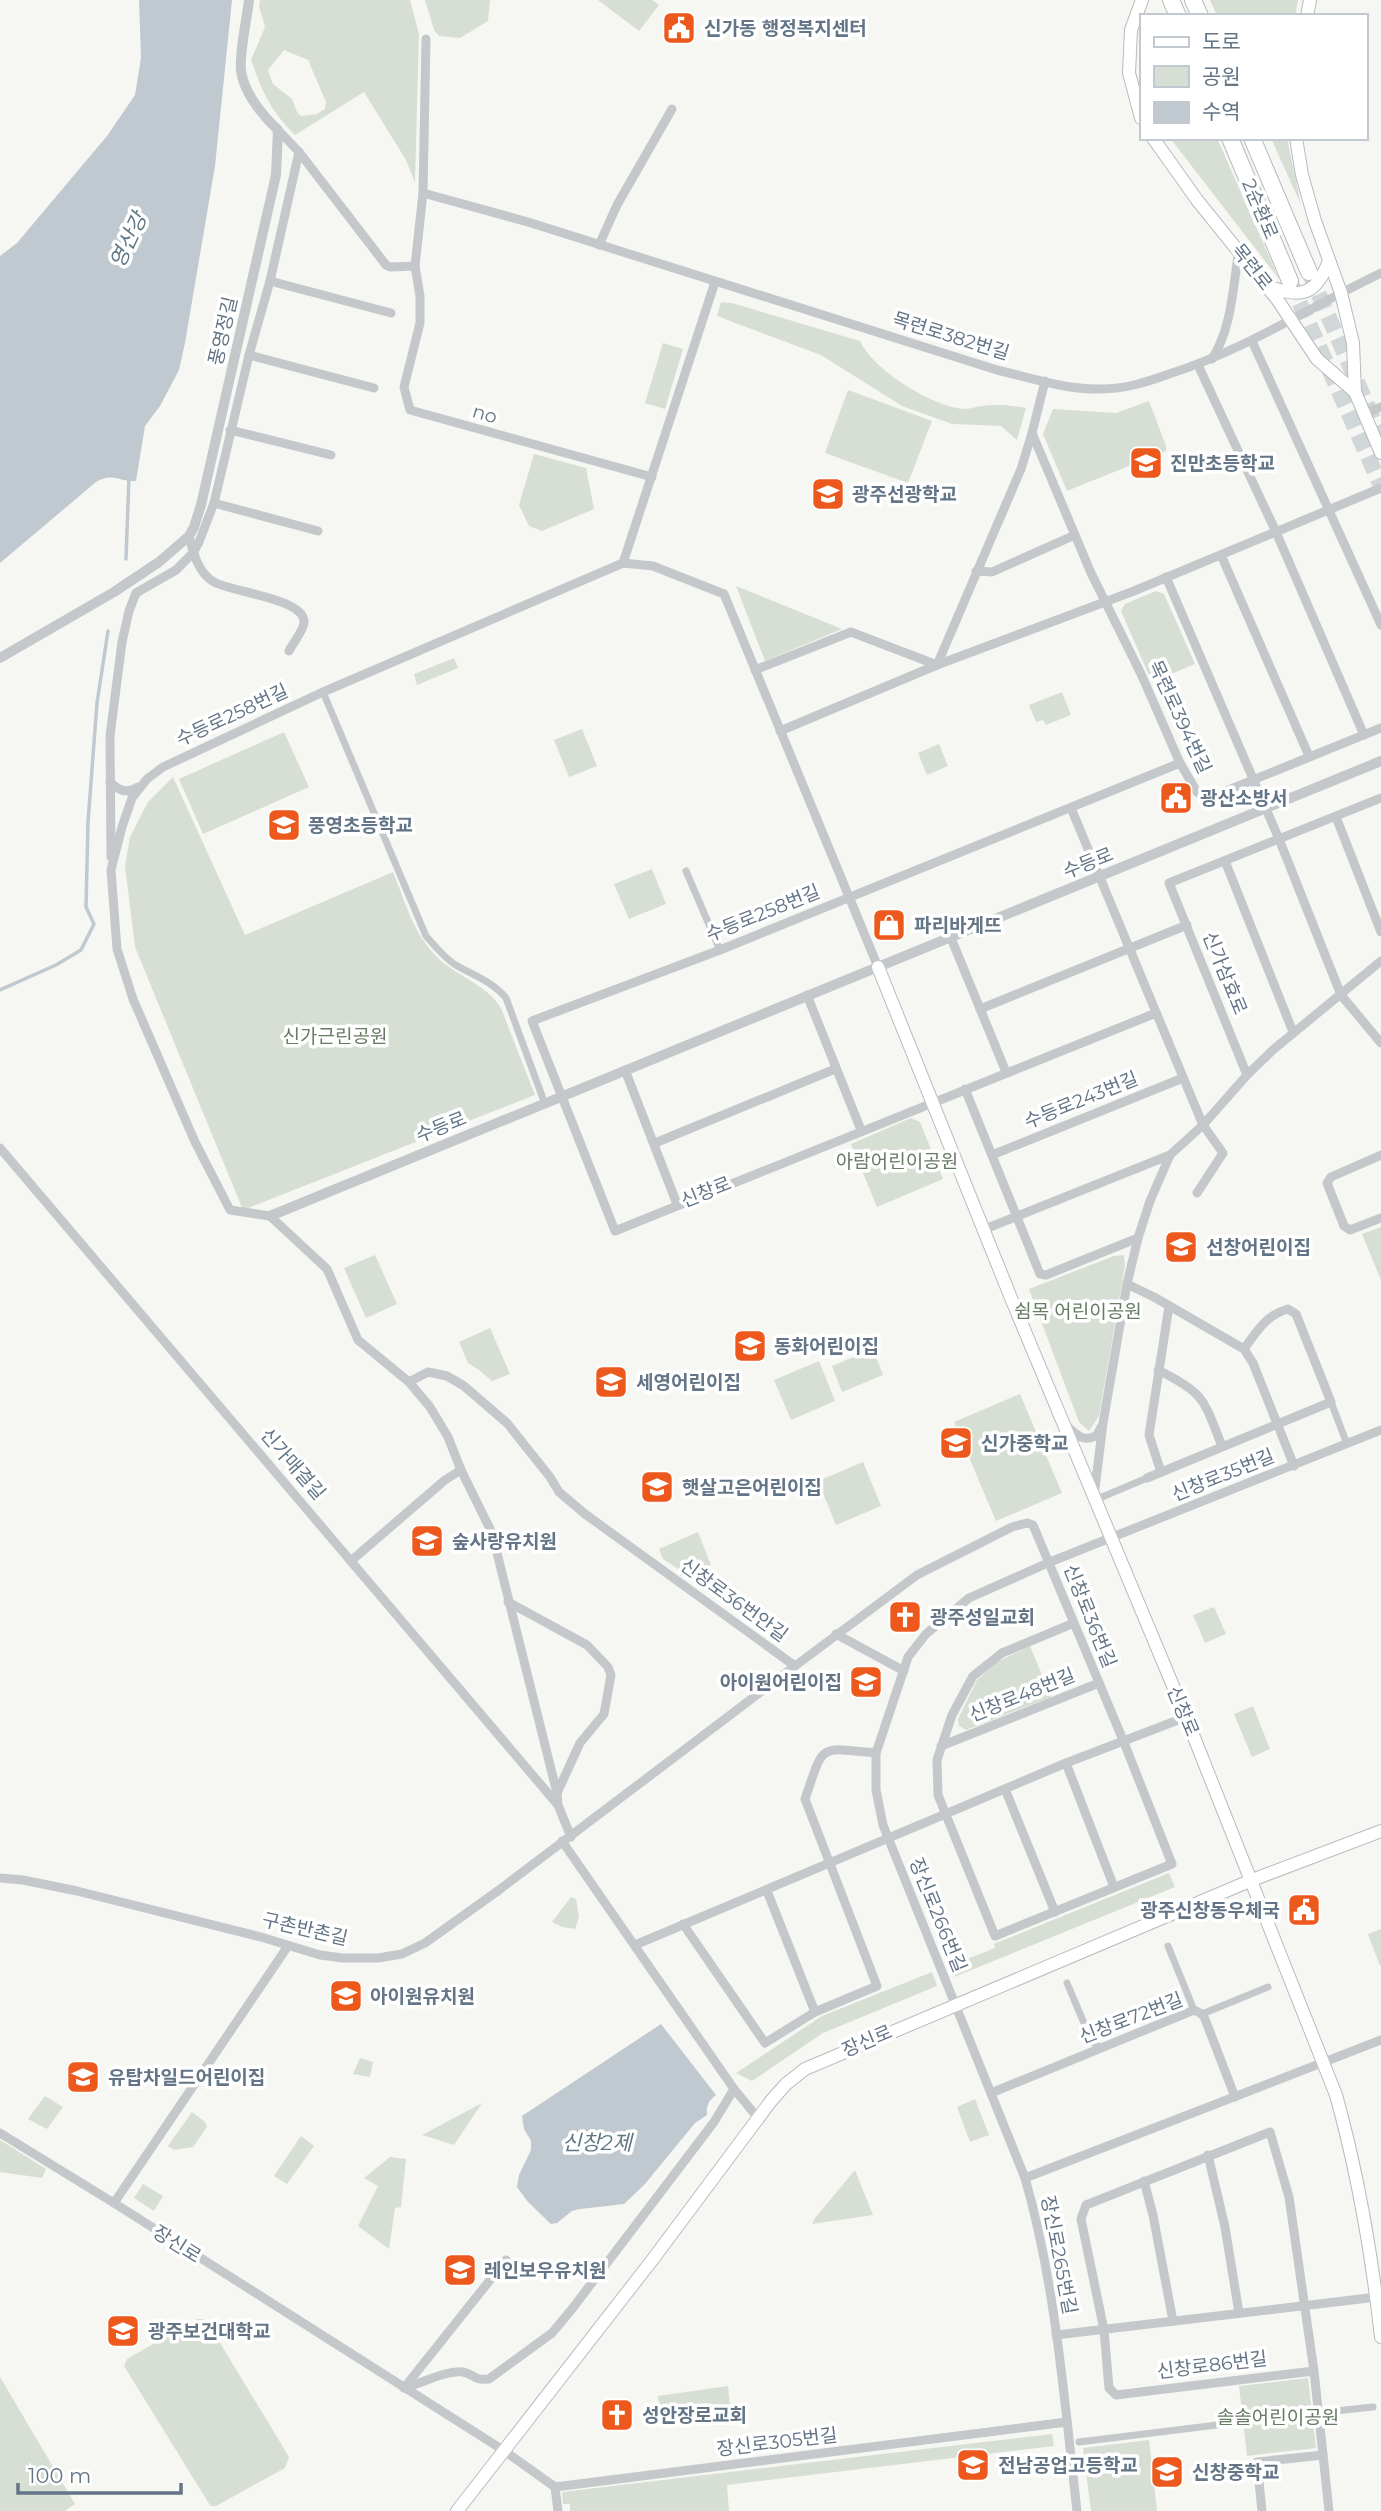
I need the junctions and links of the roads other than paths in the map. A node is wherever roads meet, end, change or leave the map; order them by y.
1 (249, 0) edge
2 (1142, 0) edge
3 (426, 39) dead end
4 (672, 109) dead end
5 (1140, 114) edge
6 (278, 131) junction
7 (1154, 140) edge
8 (1231, 140) edge
9 (1253, 140) edge
10 (1296, 140) edge
11 (299, 152) junction
12 (423, 193) junction
13 (598, 245) junction
14 (1239, 250) junction
15 (1329, 261) junction
16 (415, 266) junction
17 (1309, 272) tunnel mouth
18 (1381, 273) edge
19 (270, 281) junction
20 (1290, 281) tunnel mouth
21 (715, 282) junction
22 (1267, 286) junction
23 (1341, 293) junction
24 (391, 313) dead end
25 (1291, 321) junction
26 (1252, 341) junction
27 (249, 355) junction
28 (1212, 359) junction
29 (1198, 365) junction
30 (1045, 381) junction
31 (374, 388) dead end
32 (1355, 393) junction
33 (1381, 407) edge
34 (1364, 414) junction
35 (230, 430) junction
36 (1032, 433) junction
37 (1381, 453) edge
38 (331, 455) dead end
39 (652, 477) junction
40 (1381, 488) edge
41 (214, 503) junction
42 (1328, 509) junction
43 (318, 531) dead end
44 (1276, 532) junction
45 (1075, 535) junction
46 (188, 536) junction
47 (193, 553) junction
48 (1221, 555) junction
49 (623, 563) junction
50 (976, 571) junction
51 (1166, 577) junction
52 (1105, 601) junction
53 (1381, 625) edge
54 (289, 652) dead end
55 (0, 658) edge
56 (937, 665) junction
57 (755, 670) junction
58 (323, 692) junction
59 (1381, 728) edge
60 (780, 731) junction
61 (1364, 735) junction
62 (1309, 756) junction
63 (1381, 761) edge
64 (1180, 763) junction
65 (1254, 779) junction
66 (110, 782) junction
67 (142, 785) junction
68 (1381, 798) edge
69 (1071, 808) junction
70 (1266, 809) junction
71 (1336, 817) junction
72 (1279, 839) junction
73 (1225, 861) junction
74 (111, 870) junction
75 (686, 871) dead end
76 (1101, 877) junction
77 (849, 898) junction
78 (1186, 925) junction
79 (1381, 932) edge
80 (951, 938) junction
81 (1129, 948) junction
82 (720, 950) junction
83 (1381, 961) edge
84 (877, 967) junction
85 (807, 995) junction
86 (1341, 995) junction
87 (980, 1009) junction
88 (1156, 1013) junction
89 (1293, 1032) junction
90 (1381, 1043) edge
91 (835, 1069) junction
92 (625, 1070) junction
93 (1006, 1072) junction
94 (1247, 1075) junction
95 (1183, 1078) junction
96 (965, 1088) junction
97 (561, 1098) junction
98 (932, 1102) junction
99 (545, 1104) junction
100 (1203, 1125) junction
101 (861, 1130) junction
102 (655, 1143) junction
103 (0, 1147) edge
104 (992, 1155) junction
105 (1170, 1155) junction
106 (1381, 1155) edge
107 (1197, 1193) dead end
108 (677, 1204) junction
109 (270, 1216) junction
110 (1016, 1216) junction
111 (1381, 1218) edge
112 (985, 1229) junction
113 (1138, 1238) junction
114 (1127, 1284) junction
115 (1169, 1306) junction
116 (1244, 1349) junction
117 (1158, 1370) junction
118 (409, 1382) junction
119 (1331, 1402) junction
120 (1103, 1423) junction
121 (1065, 1424) junction
122 (1277, 1424) junction
123 (1381, 1430) edge
124 (1347, 1444) junction
125 (1222, 1446) junction
126 (1294, 1466) junction
127 (460, 1470) junction
128 (1161, 1472) junction
129 (1147, 1478) joint
130 (1095, 1499) junction
131 (1111, 1539) junction
132 (352, 1560) junction
133 (1050, 1562) junction
134 (508, 1602) junction
135 (1074, 1623) junction
136 (836, 1634) junction
137 (795, 1666) junction
138 (904, 1671) junction
139 (1099, 1683) junction
140 (1186, 1717) junction
141 (1124, 1740) junction
142 (941, 1746) junction
143 (876, 1752) junction
144 (1066, 1763) junction
145 (1005, 1789) junction
146 (558, 1793) junction
147 (558, 1805) junction
148 (945, 1814) junction
149 (1381, 1831) edge
150 (566, 1839) junction
151 (889, 1840) junction
152 (830, 1863) junction
153 (0, 1878) edge
154 (1252, 1880) junction
155 (1114, 1887) junction
156 (767, 1891) junction
157 (1055, 1912) junction
158 (683, 1924) junction
159 (635, 1945) junction
160 (288, 1946) junction
161 (1168, 1946) dead end
162 (1067, 1983) dead end
163 (1268, 1987) dead end
164 (956, 2004) junction
165 (815, 2012) junction
166 (1198, 2012) junction
167 (1381, 2040) edge
168 (1100, 2048) junction
169 (1323, 2062) junction
170 (734, 2089) junction
171 (991, 2093) junction
172 (1236, 2097) junction
173 (758, 2118) junction
174 (0, 2133) edge
175 (1209, 2155) junction
176 (1025, 2178) junction
177 (1144, 2181) junction
178 (114, 2203) junction
179 (506, 2260) dead end
180 (1377, 2297) junction
181 (1305, 2305) junction
182 (1239, 2313) junction
183 (1173, 2321) junction
184 (1104, 2330) junction
185 (1056, 2335) junction
186 (1381, 2337) edge
187 (1314, 2371) junction
188 (404, 2388) junction
189 (1373, 2407) dead end
190 (1326, 2412) dead end
191 (1314, 2413) dead end
192 (1067, 2422) junction
193 (1074, 2442) junction
194 (503, 2450) junction
195 (1323, 2455) junction
196 (555, 2487) junction
197 (457, 2511) edge
198 (558, 2511) edge
199 (1077, 2511) edge
200 (1262, 2511) edge
201 (1329, 2511) edge

1 - 6 street
2 - 5 main road
3 - 12 street
4 - 13 street
6 - 11 street
6 - 46 street, 풍영정길
7 - 14 main road, 목련로
8 - 20 highway, 2순환로
9 - 17 highway, 2순환로
10 - 15 main road, 목련로
11 - 16 street
11 - 19 street, 풍영정길
12 - 13 street, 목련로382번길
12 - 16 street
13 - 21 street, 목련로382번길
14 - 22 main road, 목련로
14 - 28 street
15 - 22 main road
15 - 23 main road, 목련로
16 - 39 street, no
18 - 23 street, 목련로382번길
19 - 24 street
19 - 27 street, 풍영정길
21 - 30 street, 목련로382번길
21 - 39 street
22 - 25 main road, 목련로
23 - 25 street, 목련로382번길
23 - 32 main road, 목련로
25 - 26 street, 목련로382번길
25 - 32 main road, 목련로
26 - 28 street, 목련로382번길
26 - 42 street
27 - 31 street, 풍영정길
27 - 35 street, 풍영정길
28 - 29 street, 목련로382번길
29 - 30 street, 목련로382번길
29 - 44 street
30 - 36 street
32 - 34 main road, 목련로
33 - 34 street
34 - 37 main road, 목련로
35 - 38 street
35 - 41 street, 풍영정길
36 - 45 street, 목련로394번길
36 - 50 street
39 - 49 street
40 - 42 street
41 - 43 street
41 - 47 street, 풍영정길
42 - 44 street
42 - 53 street
44 - 48 street
44 - 61 street
45 - 50 street
45 - 52 street, 목련로394번길
46 - 47 street
46 - 55 street, 풍영정길
47 - 54 street
47 - 66 street, 풍영정길
48 - 51 street
48 - 62 street
49 - 57 street, 수등로258번길
49 - 58 street, 수등로258번길
50 - 56 street
51 - 52 street
51 - 65 street
52 - 56 street
52 - 64 street, 목련로394번길
56 - 57 street
56 - 60 street
57 - 60 street, 수등로258번길
58 - 67 street, 수등로258번길
58 - 99 street
59 - 61 street, 목련로394번길
60 - 77 street, 수등로258번길
61 - 62 street, 목련로394번길
62 - 65 street, 목련로394번길
63 - 70 street, 수등로
64 - 65 street, 목련로394번길
64 - 69 street, 수등로258번길
65 - 70 street
66 - 67 street
66 - 74 street, 풍영정길
67 - 74 street, 수등로258번길
68 - 71 street
69 - 76 street
69 - 77 street, 수등로258번길
70 - 72 street
70 - 76 street, 수등로
71 - 72 street
71 - 79 street
72 - 73 street
72 - 86 street
73 - 78 street, 신가삼효로
73 - 89 street
74 - 109 street, 수등로258번길
75 - 82 street
76 - 80 street, 수등로
76 - 81 street
77 - 82 street, 수등로258번길
77 - 84 street, 수등로258번길
78 - 81 street
78 - 94 street, 신가삼효로
80 - 84 street, 수등로
80 - 87 street
81 - 87 street
81 - 88 street
82 - 97 street, 수등로258번길
83 - 86 street
84 - 85 street, 수등로
84 - 98 main road, 신창로
85 - 91 street
85 - 92 street, 수등로
86 - 89 street
86 - 90 street
87 - 93 street
88 - 93 street
88 - 95 street
89 - 94 street
91 - 101 street
91 - 102 street
92 - 97 street, 수등로
92 - 102 street
93 - 96 street
94 - 100 street
95 - 100 street
95 - 104 street, 수등로243번길
96 - 98 street
96 - 104 street
97 - 99 street, 수등로
97 - 108 street, 신창로
98 - 101 street, 신창로
98 - 112 main road, 신창로
99 - 109 street, 수등로
100 - 105 street
100 - 107 street
101 - 108 street, 신창로
102 - 108 street
103 - 132 street, 신가매결길
104 - 110 street
105 - 110 street
105 - 113 street
106 - 111 street
109 - 118 street, 신가매결길
110 - 112 street
110 - 113 street
112 - 121 main road, 신창로
113 - 114 street
114 - 115 street
114 - 120 street
115 - 116 street
115 - 117 street
116 - 119 street
116 - 122 street
117 - 125 street
117 - 128 street
118 - 127 street, 신가매결길
118 - 137 street, 신창로36번안길
119 - 122 street
119 - 124 street
120 - 121 street
120 - 130 street
121 - 130 main road, 신창로
122 - 125 street
122 - 126 street
123 - 124 street, 신창로35번길
124 - 126 street, 신창로35번길
125 - 128 street
126 - 131 street, 신창로35번길
127 - 132 street
127 - 134 street, 신가매결길
128 - 129 street
129 - 130 street
130 - 131 main road, 신창로
131 - 133 street, 신창로36번길
131 - 140 main road, 신창로
132 - 147 street, 신가매결길
133 - 135 street, 신창로36번길
133 - 136 street, 신창로36번안길
133 - 138 street, 신창로36번길
134 - 146 street, 신가매결길
134 - 146 street, 신가매결길
135 - 139 street, 신창로36번길
135 - 142 street, 신창로48번길
136 - 137 street, 신창로36번안길
136 - 138 street
137 - 150 street
138 - 143 street, 신창로36번길
139 - 141 street, 신창로48번길
139 - 142 street, 신창로48번길
140 - 141 street
140 - 154 main road, 신창로
141 - 144 street
141 - 155 street, 신창로48번길
142 - 148 street, 신창로48번길
143 - 151 street, 신창로36번길
143 - 152 street
144 - 145 street
144 - 155 street
145 - 148 street
145 - 157 street
146 - 147 street, 신가매결길
147 - 150 street, 신가매결길
148 - 151 street
148 - 157 street, 신창로48번길
149 - 154 main road, 장신로
150 - 159 street, 신가매결길
150 - 160 street, 구촌반촌길
151 - 152 street
151 - 164 street, 장신로266번길
152 - 156 street
152 - 165 street
153 - 160 street, 구촌반촌길
154 - 164 main road, 장신로
154 - 169 main road, 신창로
155 - 157 street, 신창로48번길
156 - 158 street
156 - 165 street
158 - 159 street
158 - 165 street
159 - 170 street, 신가매결길
160 - 178 street
161 - 166 street
162 - 168 street
163 - 166 street
164 - 171 street, 장신로265번길
164 - 173 main road, 장신로
166 - 168 street, 신창로72번길
166 - 172 street, 신창로72번길
167 - 169 street
168 - 171 street, 신창로72번길
169 - 172 street
169 - 180 main road, 신창로
170 - 173 street, 신가매결길
170 - 188 street
171 - 176 street, 장신로265번길
172 - 176 street
173 - 194 main road, 장신로
174 - 178 street, 장신로
175 - 177 street, 신창로86번길
175 - 181 street, 신창로86번길
175 - 182 street
176 - 185 street, 장신로265번길
177 - 183 street
177 - 184 street, 신창로86번길
178 - 188 street, 장신로
179 - 188 street
180 - 181 street
180 - 186 main road, 신창로
181 - 182 street
181 - 187 street, 신창로86번길
182 - 183 street
183 - 184 street
184 - 185 street
184 - 187 street, 신창로86번길
185 - 192 street, 장신로265번길
187 - 195 street
188 - 194 street, 장신로
189 - 190 street
191 - 193 street
192 - 193 street, 장신로265번길
192 - 196 street, 장신로305번길
193 - 199 street, 장신로265번길
194 - 196 street
194 - 197 main road, 장신로
195 - 200 street
195 - 201 street
196 - 198 street

